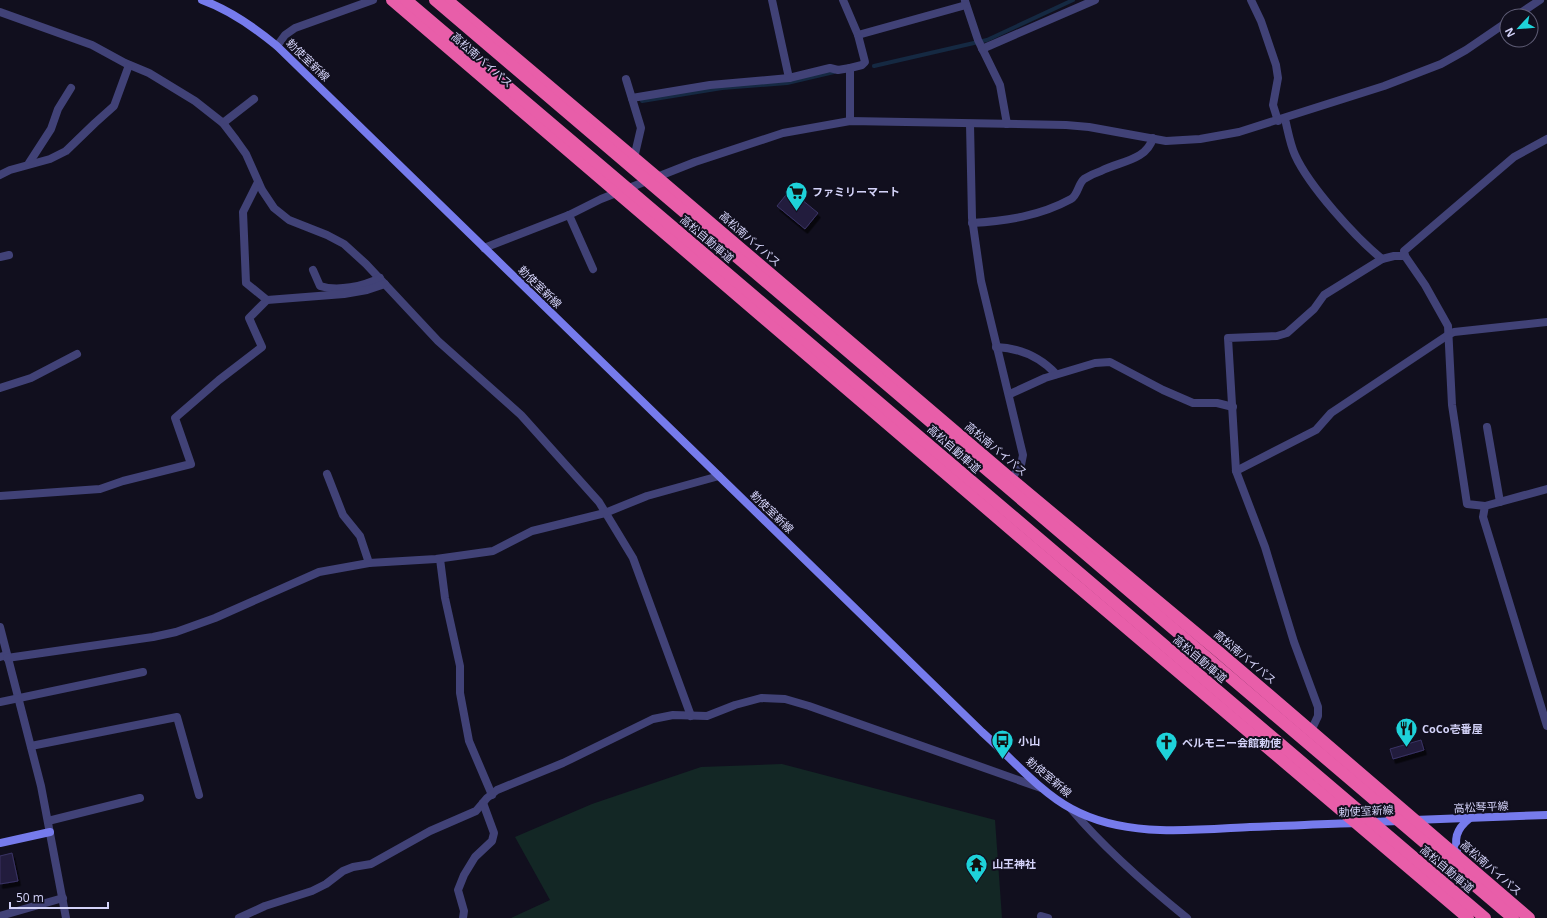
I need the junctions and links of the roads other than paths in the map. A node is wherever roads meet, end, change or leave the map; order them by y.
1 (202, 0) edge
2 (373, 0) edge
3 (392, 0) edge
4 (406, 0) edge
5 (435, 0) edge
6 (447, 0) edge
7 (772, 0) edge
8 (843, 0) edge
9 (1094, 0) edge
10 (1251, 0) edge
11 (1540, 0) edge
12 (965, 3) edge
13 (1528, 8) edge
14 (0, 12) edge
15 (1499, 27) edge
16 (858, 35) junction
17 (980, 44) junction
18 (277, 46) junction
19 (129, 65) junction
20 (850, 68) junction
21 (789, 78) junction
22 (626, 79) dead end
23 (71, 88) dead end
24 (632, 98) junction
25 (254, 99) dead end
26 (1281, 120) junction
27 (850, 121) junction
28 (223, 123) junction
29 (970, 124) junction
30 (1007, 124) junction
31 (1153, 138) junction
32 (1547, 140) edge
33 (634, 158) junction
34 (29, 163) junction
35 (0, 175) edge
36 (658, 178) junction
37 (258, 182) junction
38 (617, 193) junction
39 (569, 215) junction
40 (972, 223) junction
41 (484, 248) junction
42 (9, 255) dead end
43 (0, 256) edge
44 (1405, 256) junction
45 (1382, 259) junction
46 (593, 269) dead end
47 (314, 270) dead end
48 (382, 281) junction
49 (267, 300) junction
50 (1547, 322) edge
51 (1448, 335) junction
52 (996, 347) junction
53 (77, 354) dead end
54 (1056, 374) junction
55 (0, 388) edge
56 (1010, 394) junction
57 (1232, 407) junction
58 (1487, 427) dead end
59 (1236, 471) junction
60 (327, 474) dead end
61 (719, 476) junction
62 (1011, 479) junction
63 (1547, 489) edge
64 (0, 496) edge
65 (1500, 502) junction
66 (1485, 506) junction
67 (605, 513) junction
68 (440, 559) junction
69 (369, 563) junction
70 (0, 627) edge
71 (5, 657) edge
72 (143, 672) dead end
73 (18, 698) junction
74 (0, 702) edge
75 (691, 716) junction
76 (1547, 726) edge
77 (1311, 731) junction
78 (31, 746) junction
79 (1044, 788) junction
80 (199, 795) dead end
81 (492, 795) junction
82 (140, 798) dead end
83 (483, 803) junction
84 (1071, 809) junction
85 (1547, 814) edge
86 (1470, 818) junction
87 (1415, 820) junction
88 (48, 821) junction
89 (1357, 823) junction
90 (50, 832) junction
91 (0, 843) edge
92 (1458, 857) junction
93 (62, 898) junction
94 (0, 916) edge
95 (66, 918) edge
96 (239, 918) edge
97 (463, 918) edge
98 (1187, 918) edge
99 (1468, 918) edge
100 (1485, 918) edge
101 (1513, 918) edge
102 (1529, 918) edge

1 - 18 main road, 勅使室新線
2 - 18 street
3 - 38 highway, 高松南バイパス
4 - 100 highway, 高松自動車道, bridge
5 - 101 highway, 高松自動車道, bridge
6 - 33 highway, 高松南バイパス
7 - 21 street
8 - 16 street
9 - 17 street
10 - 26 street
11 - 13 street
12 - 16 street
12 - 17 street
14 - 19 street
15 - 26 street
16 - 20 street
17 - 30 street
18 - 41 main road, 勅使室新線
19 - 28 street
19 - 34 street
20 - 21 street
20 - 27 street
21 - 24 street
22 - 24 street
23 - 34 street
24 - 33 street
25 - 28 street
26 - 31 street
26 - 45 street
27 - 29 street
27 - 36 street
28 - 37 street
29 - 30 street
29 - 40 street
30 - 31 street
31 - 40 street
32 - 44 street
33 - 36 highway, 高松南バイパス
34 - 35 street
36 - 38 street
36 - 62 highway, 高松南バイパス
37 - 48 street
37 - 49 street
38 - 39 street
38 - 89 highway, 高松南バイパス
39 - 41 street
39 - 46 street
40 - 52 street
41 - 61 main road, 勅使室新線
42 - 43 street
44 - 45 street
44 - 51 street
45 - 57 street
47 - 48 street
48 - 49 street
48 - 67 street
49 - 64 street
50 - 51 street
51 - 59 street
51 - 66 street
52 - 54 street
52 - 56 street
53 - 55 street
54 - 56 street
54 - 57 street
56 - 62 street
57 - 59 street
58 - 65 street
59 - 77 street
60 - 69 street
61 - 67 street
61 - 79 main road, 勅使室新線
62 - 77 highway, 高松南バイパス
63 - 65 street
65 - 66 street
66 - 76 street
67 - 68 street
67 - 75 street
68 - 69 street
68 - 81 street
69 - 71 street
70 - 71 street
71 - 73 street
72 - 73 street
73 - 74 street
73 - 78 street
75 - 79 street
75 - 81 street
77 - 87 highway, 高松南バイパス
78 - 80 street
78 - 88 street
79 - 84 main road, 勅使室新線
81 - 83 street
82 - 88 street
83 - 96 street
83 - 97 street
84 - 89 main road, 勅使室新線
84 - 98 street
85 - 86 main road, 高松琴平線
86 - 87 main road, 高松琴平線
86 - 92 main road
87 - 89 main road, 勅使室新線
87 - 92 highway, 高松南バイパス
88 - 90 street
89 - 99 highway, 高松南バイパス
90 - 91 main road
90 - 93 street
92 - 102 highway, 高松南バイパス
93 - 94 street
93 - 95 street

